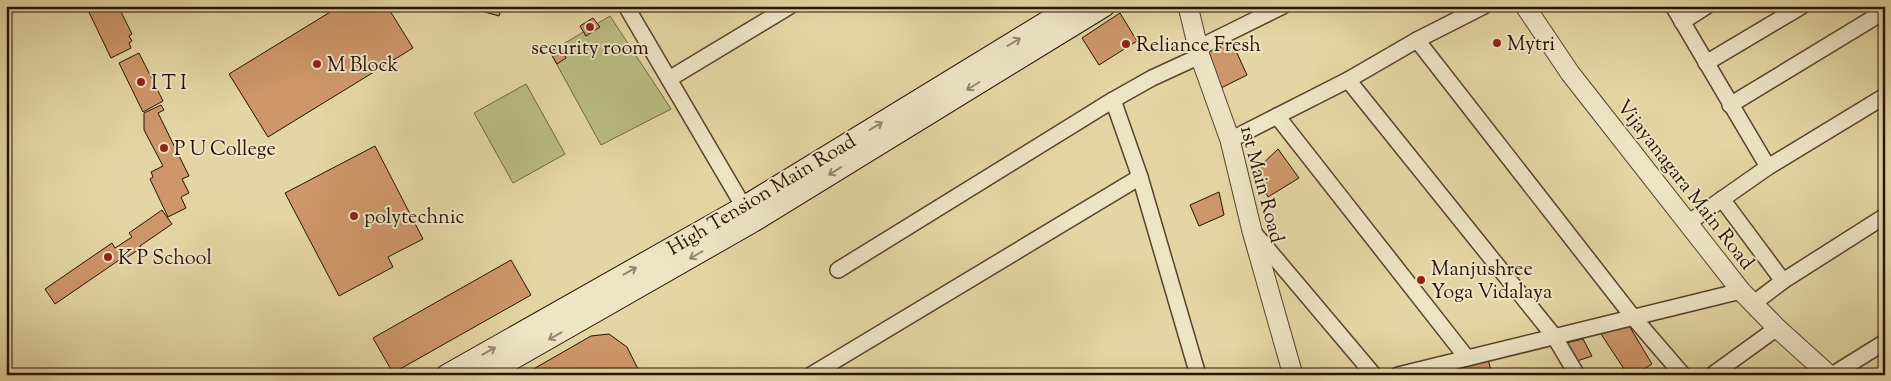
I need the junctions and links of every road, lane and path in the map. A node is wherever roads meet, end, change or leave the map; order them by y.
1 (626, 6) edge
2 (790, 6) edge
3 (1072, 6) edge
4 (1105, 6) edge
5 (1188, 6) edge
6 (1283, 6) edge
7 (1484, 6) edge
8 (1525, 6) edge
9 (1673, 6) edge
10 (1707, 6) edge
11 (1802, 6) edge
12 (1885, 11) edge
13 (1682, 22) junction
14 (1417, 40) junction
15 (1199, 52) junction
16 (1706, 63) junction
17 (669, 79) junction
18 (1348, 80) junction
19 (1885, 96) edge
20 (1113, 100) junction
21 (1730, 105) junction
22 (1277, 116) junction
23 (1230, 140) junction
24 (1768, 167) junction
25 (1140, 177) junction
26 (1722, 199) junction
27 (748, 214) junction
28 (1885, 216) edge
29 (1688, 223) junction
30 (1252, 231) junction
31 (838, 270) dead end
32 (1783, 281) junction
33 (1748, 297) junction
34 (1633, 317) junction
35 (1777, 328) junction
36 (1554, 336) junction
37 (1885, 342) edge
38 (1467, 358) junction
39 (446, 375) edge
40 (485, 375) edge
41 (811, 375) edge
42 (1198, 375) edge
43 (1293, 375) edge
44 (1374, 375) edge
45 (1398, 375) edge
46 (1577, 375) edge
47 (1683, 375) edge
48 (1712, 375) edge
49 (1831, 375) edge

1 - 17 street
2 - 17 street
27 -> 3 main road, High Tension Main Road
4 -> 27 main road
5 - 15 street, 1st Main Road
6 - 15 street
7 - 14 street
8 - 29 street, Vijayanagara Main Road
9 - 13 street
10 - 13 street
11 - 16 street
12 - 21 street
13 - 16 street
14 - 18 street
14 - 34 street
15 - 20 street
15 - 23 street, 1st Main Road
16 - 21 street
17 - 27 street
18 - 22 street
18 - 36 street
19 - 24 street
20 - 25 street
20 - 31 street
21 - 24 street
22 - 23 street
22 - 38 street
23 - 30 street, 1st Main Road
24 - 26 street
25 - 41 street
25 - 42 street
26 - 29 street
26 - 32 street
39 -> 27 main road, High Tension Main Road
27 -> 40 main road
28 - 32 street
29 - 33 street, Vijayanagara Main Road
30 - 43 street, 1st Main Road
30 - 44 street
32 - 33 street
33 - 34 street
33 - 35 street, Vijayanagara Main Road
34 - 36 street
34 - 47 street
35 - 48 street
35 - 49 street, Vijayanagara Main Road
36 - 38 street
36 - 46 street
37 - 49 street
38 - 45 street

